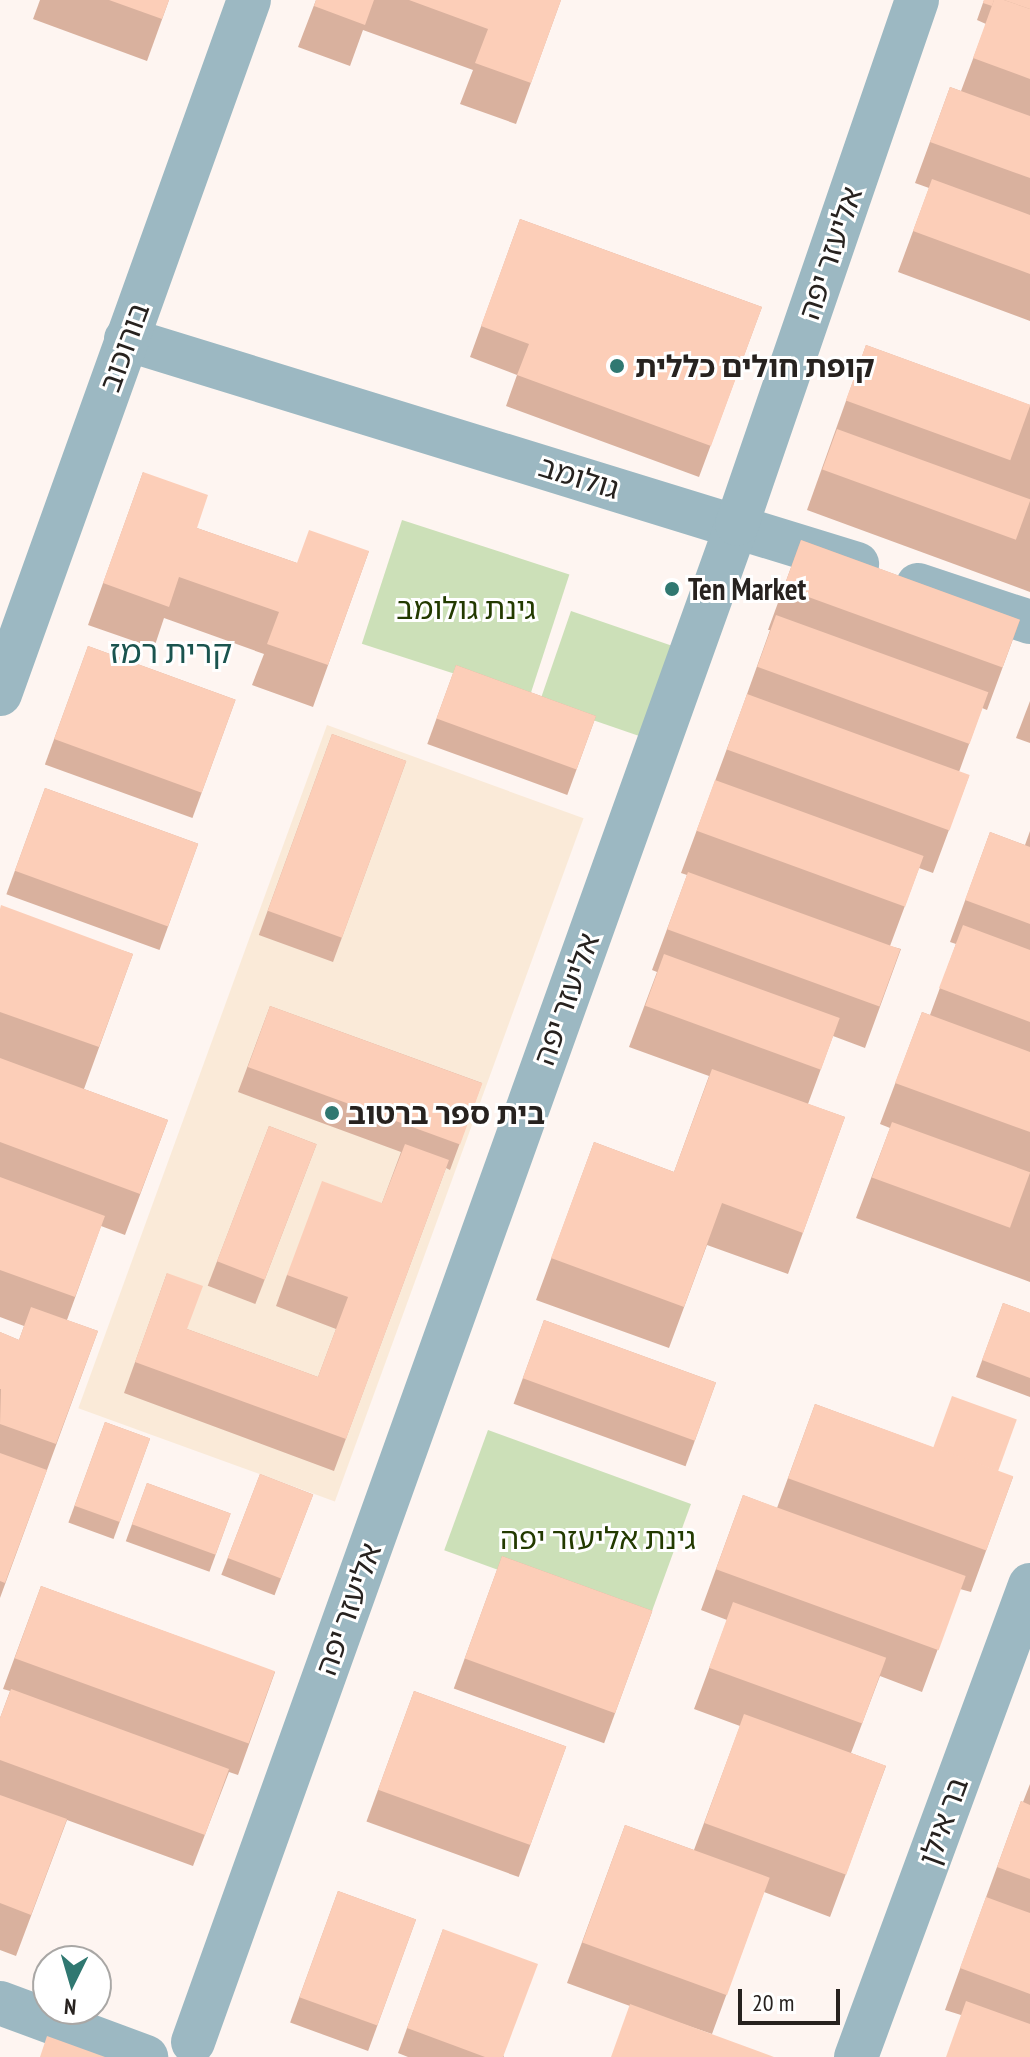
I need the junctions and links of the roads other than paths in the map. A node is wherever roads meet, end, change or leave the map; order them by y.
1 (249, 0) edge
2 (917, 0) edge
3 (126, 339) junction
4 (737, 524) junction
5 (1030, 622) edge
6 (0, 694) edge
7 (1030, 1585) edge
8 (0, 2003) edge
9 (186, 2052) edge
10 (146, 2057) edge
11 (856, 2057) edge

1 - 3 street, בורוכוב
2 - 4 street, אליעזר יפה
3 - 4 street, גולומב
3 - 6 street, בורוכוב
4 - 5 street, גולומב
4 - 9 street, אליעזר יפה
7 - 11 street, בר אילן
8 - 10 street

